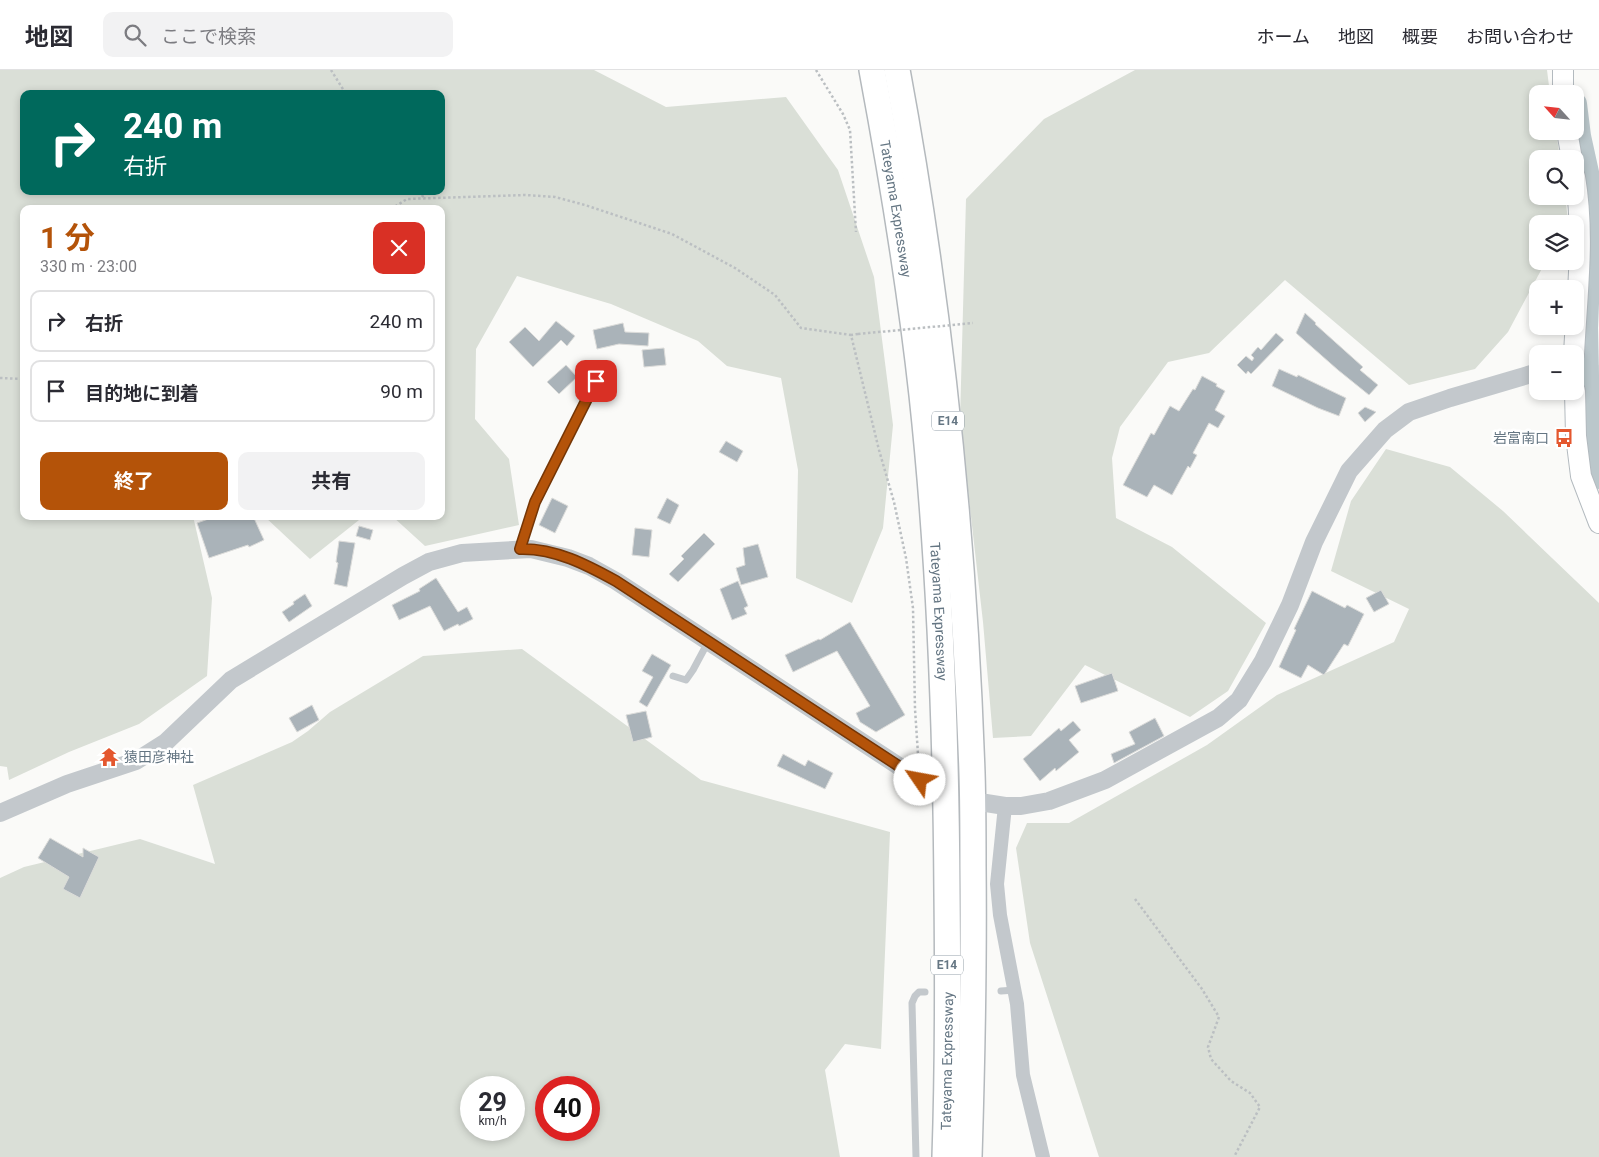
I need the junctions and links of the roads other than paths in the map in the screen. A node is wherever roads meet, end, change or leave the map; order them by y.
1 (872, 70) edge
2 (897, 70) edge
3 (1563, 70) edge
4 (1563, 85) edge
5 (1579, 205) edge
6 (1574, 345) edge
7 (1529, 375) edge
8 (596, 381) dead end
9 (1575, 400) edge
10 (1599, 524) edge
11 (520, 549) junction
12 (708, 642) junction
13 (673, 676) dead end
14 (917, 778) tunnel mouth
15 (986, 803) tunnel mouth
16 (1006, 806) junction
17 (0, 813) edge
18 (925, 992) dead end
19 (916, 1157) edge
20 (945, 1157) edge
21 (969, 1157) edge
22 (1043, 1157) edge

1 - 20 highway, Tateyama Expressway / E14
2 - 21 highway, Tateyama Expressway / E14
3 - 4 main road
5 - 6 main road
7 - 16 street
8 - 11 lane
9 - 10 main road
11 - 12 street
11 - 17 street
12 - 13 lane
12 - 14 street
15 - 16 street
16 - 22 street
18 - 19 lane

